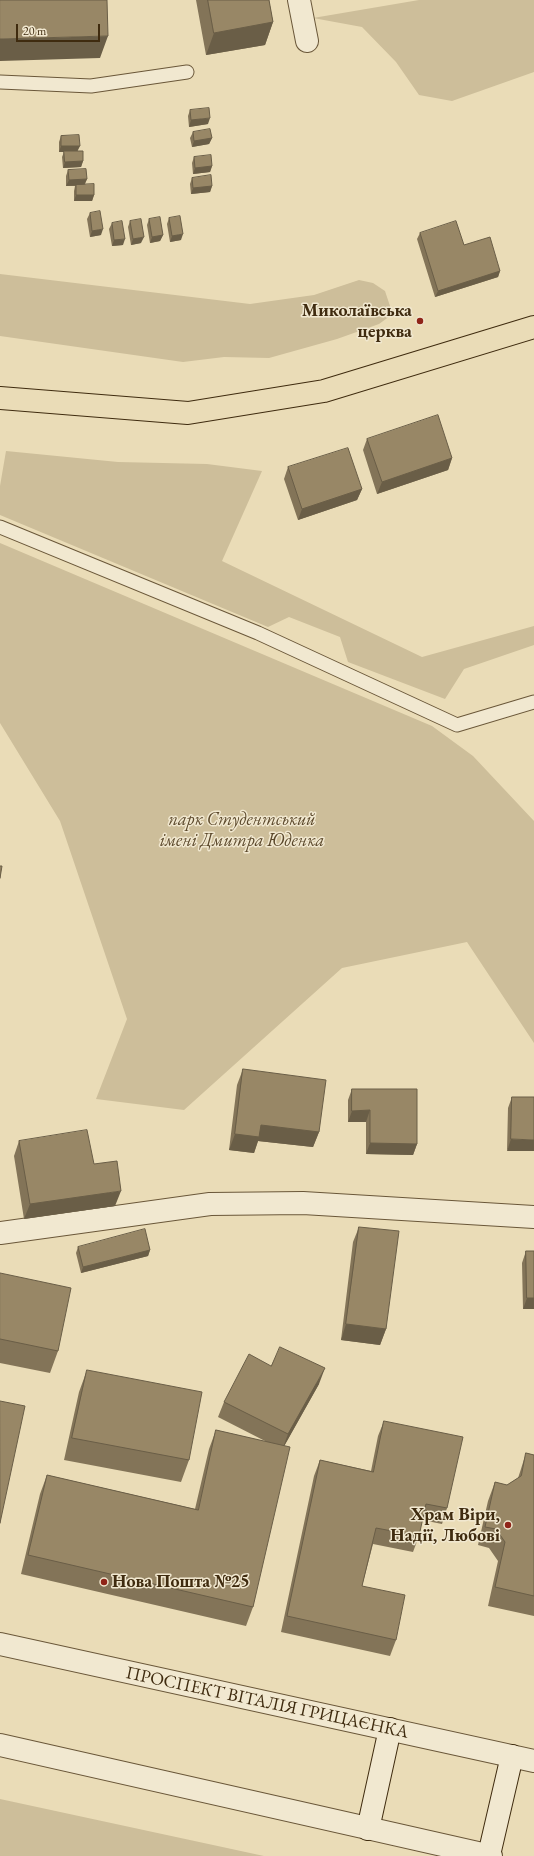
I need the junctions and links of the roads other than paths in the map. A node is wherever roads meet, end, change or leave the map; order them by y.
1 (300, 0) edge
2 (307, 41) dead end
3 (187, 72) dead end
4 (0, 82) edge
5 (534, 327) edge
6 (0, 398) edge
7 (0, 527) edge
8 (534, 702) edge
9 (534, 1217) edge
10 (0, 1233) edge
11 (0, 1644) edge
12 (390, 1730) junction
13 (0, 1745) edge
14 (512, 1756) junction
15 (534, 1761) edge
16 (368, 1829) junction
17 (490, 1856) edge

1 - 2 street
3 - 4 lane
5 - 6 main road
7 - 8 lane
9 - 10 street
11 - 12 street, ПРОСПЕКТ ВІТАЛІЯ ГРИЦАЄНКА
12 - 14 street, ПРОСПЕКТ ВІТАЛІЯ ГРИЦАЄНКА
12 - 16 street
13 - 16 street
14 - 15 street, ПРОСПЕКТ ВІТАЛІЯ ГРИЦАЄНКА
14 - 17 street
16 - 17 street

